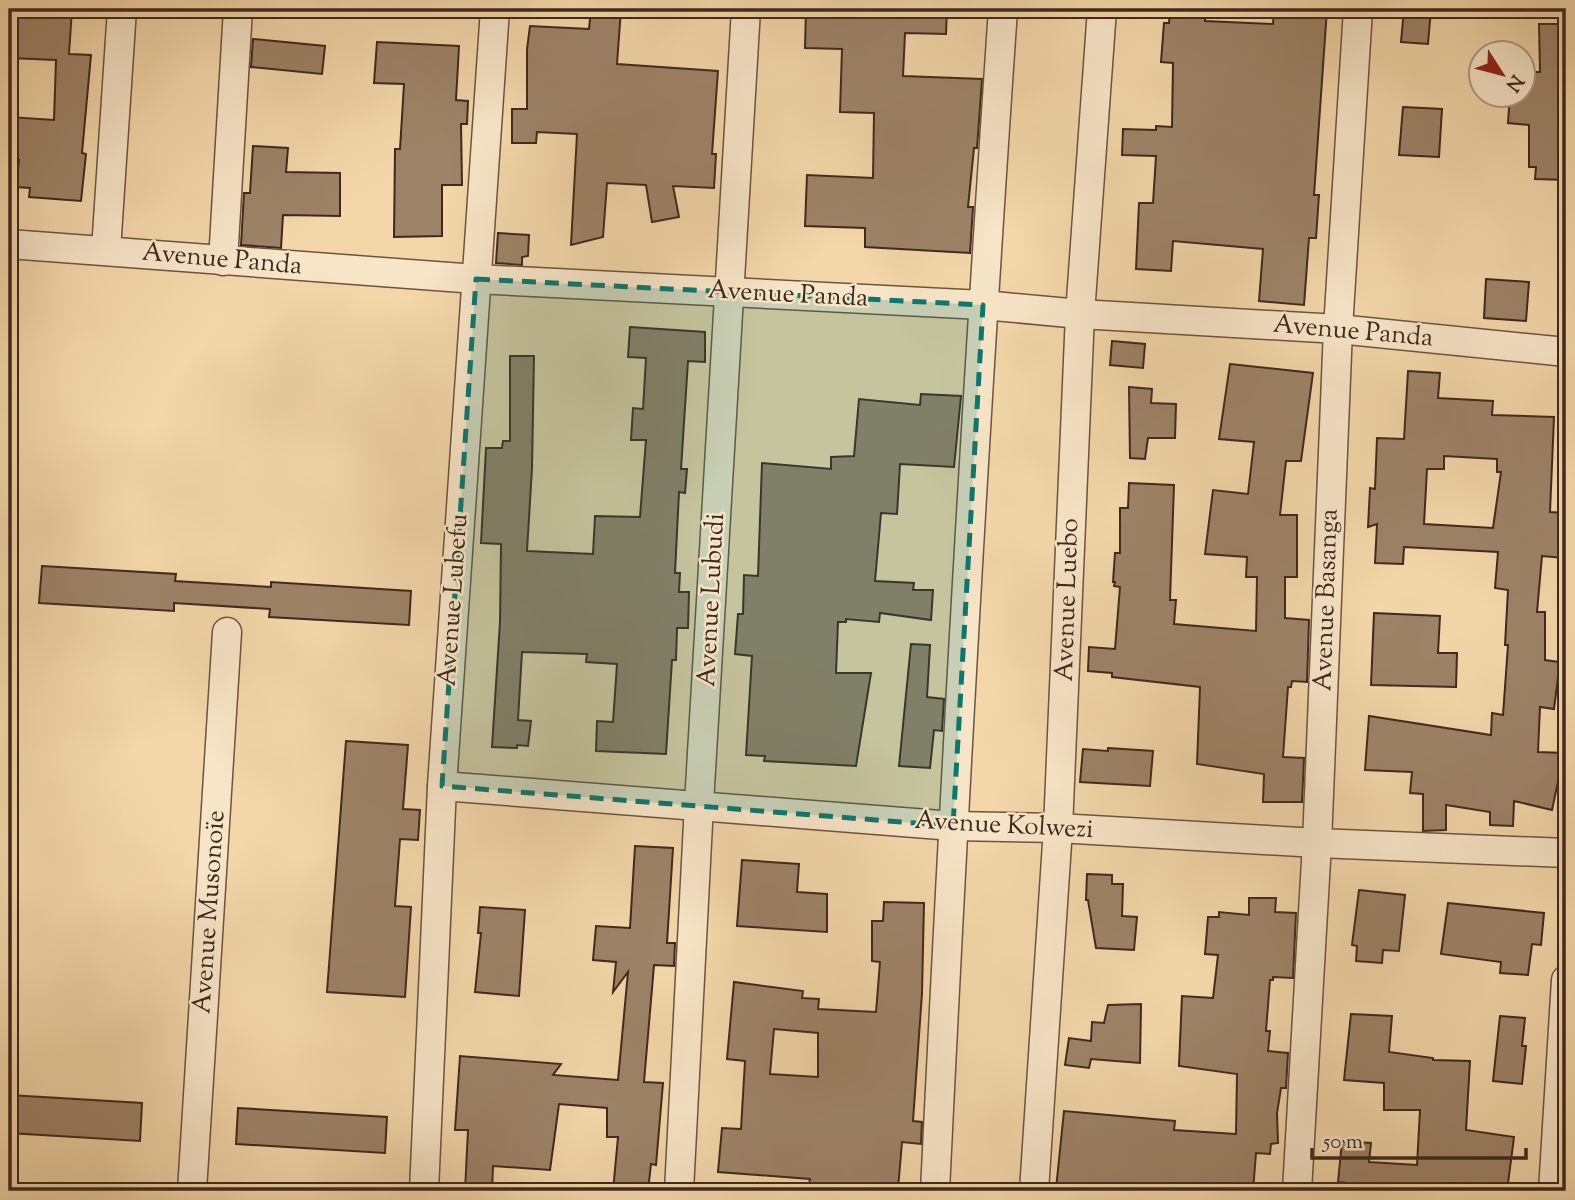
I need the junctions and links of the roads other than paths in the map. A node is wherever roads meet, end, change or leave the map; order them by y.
1 (122, 9) edge
2 (239, 9) edge
3 (495, 9) edge
4 (747, 9) edge
5 (1003, 9) edge
6 (1102, 9) edge
7 (1358, 9) edge
8 (9, 244) edge
9 (106, 250) junction
10 (223, 261) junction
11 (476, 279) junction
12 (730, 292) junction
13 (983, 305) junction
14 (1080, 314) junction
15 (1338, 329) junction
16 (1566, 352) edge
17 (227, 632) dead end
18 (442, 786) junction
19 (699, 804) junction
20 (953, 826) junction
21 (1058, 828) junction
22 (1317, 843) junction
23 (1566, 853) edge
24 (1566, 980) edge
25 (192, 1191) edge
26 (424, 1191) edge
27 (679, 1191) edge
28 (935, 1191) edge
29 (1034, 1191) edge
30 (1297, 1191) edge
31 (1553, 1191) edge

1 - 9 street
2 - 10 street
3 - 11 street, Avenue Lubefu
4 - 12 street, Avenue Lubudi
5 - 13 street
6 - 14 street, Avenue Luebo
7 - 15 street, Avenue Basanga
8 - 9 street, Avenue Panda
9 - 10 street, Avenue Panda
10 - 11 street, Avenue Panda
11 - 12 street, Avenue Panda
11 - 18 street, Avenue Lubefu
12 - 13 street, Avenue Panda
12 - 19 street, Avenue Lubudi
13 - 14 street, Avenue Panda
13 - 20 street
14 - 15 street, Avenue Panda
14 - 21 street, Avenue Luebo
15 - 16 street, Avenue Panda
15 - 22 street, Avenue Basanga
17 - 25 street, Avenue Musonoïe
18 - 19 street, Avenue Kolwezi
18 - 26 street, Avenue Lubefu
19 - 20 street, Avenue Kolwezi
19 - 27 street, Avenue Lubudi
20 - 21 street, Avenue Kolwezi
20 - 28 street
21 - 22 street, Avenue Kolwezi
21 - 29 street, Avenue Luebo
22 - 23 street, Avenue Kolwezi
22 - 30 street, Avenue Basanga
24 - 31 street

